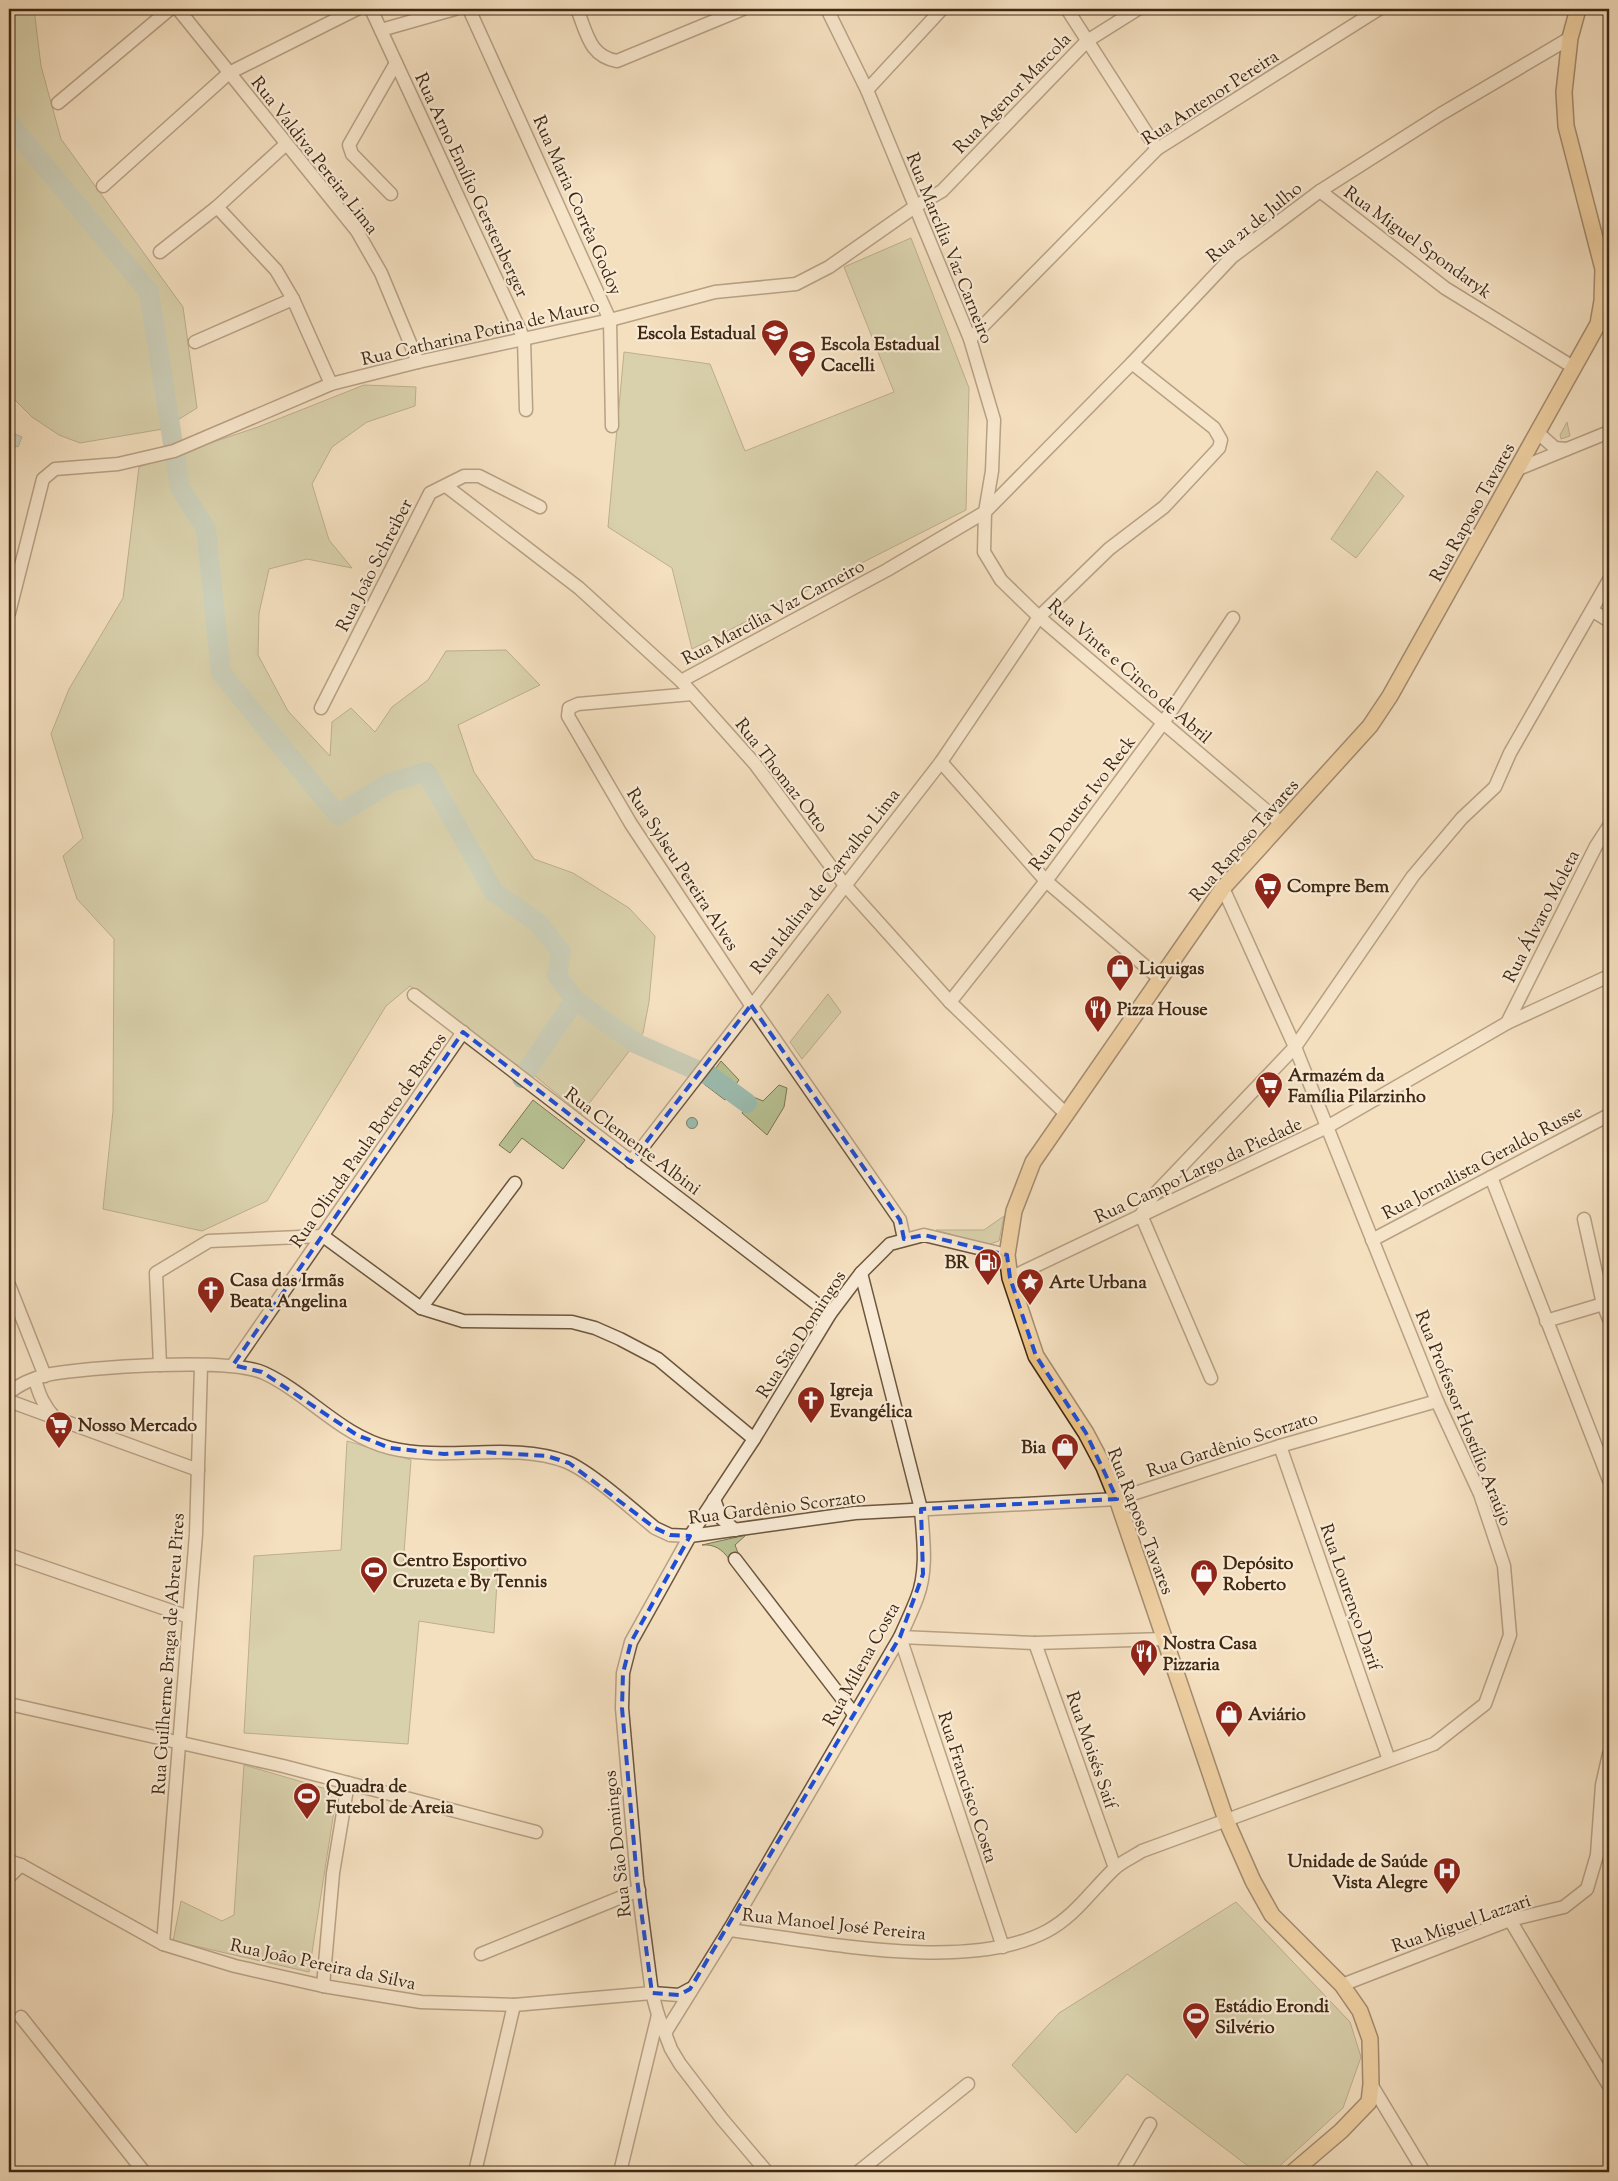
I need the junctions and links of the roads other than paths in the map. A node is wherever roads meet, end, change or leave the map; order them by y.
1 (170, 9) edge
2 (178, 9) edge
3 (357, 9) edge
4 (371, 9) edge
5 (455, 9) edge
6 (469, 9) edge
7 (577, 9) edge
8 (742, 9) edge
9 (827, 9) edge
10 (942, 9) edge
11 (1067, 9) edge
12 (1138, 9) edge
13 (1379, 9) edge
14 (1578, 9) edge
15 (381, 30) junction
16 (1570, 38) junction
17 (1087, 42) junction
18 (396, 63) junction
19 (229, 73) junction
20 (867, 90) junction
21 (58, 103) dead end
22 (285, 145) junction
23 (1157, 149) junction
24 (103, 186) dead end
25 (1320, 191) junction
26 (391, 194) dead end
27 (916, 206) junction
28 (217, 207) junction
29 (160, 252) dead end
30 (293, 299) junction
31 (610, 320) junction
32 (524, 339) junction
33 (970, 339) junction
34 (195, 342) dead end
35 (418, 362) junction
36 (1132, 363) junction
37 (1573, 367) junction
38 (331, 384) junction
39 (526, 410) dead end
40 (612, 426) dead end
41 (1537, 432) junction
42 (1609, 432) edge
43 (1567, 449) junction
44 (1518, 469) junction
45 (446, 486) junction
46 (540, 507) dead end
47 (985, 512) junction
48 (984, 528) joint
49 (1609, 580) edge
50 (1593, 611) junction
51 (9, 613) edge
52 (1039, 617) junction
53 (1233, 618) dead end
54 (1609, 621) edge
55 (681, 681) junction
56 (692, 694) junction
57 (321, 708) dead end
58 (1163, 724) junction
59 (941, 762) junction
60 (1282, 824) junction
61 (1609, 826) edge
62 (1046, 881) junction
63 (844, 884) junction
64 (1223, 888) junction
65 (1609, 976) edge
66 (1159, 978) junction
67 (414, 995) dead end
68 (950, 1002) junction
69 (751, 1005) junction
70 (1507, 1023) junction
71 (463, 1032) junction
72 (1294, 1047) junction
73 (1065, 1113) junction
74 (1609, 1115) edge
75 (1327, 1128) junction
76 (631, 1162) junction
77 (1492, 1177) junction
78 (515, 1183) dead end
79 (1142, 1215) junction
80 (1584, 1220) dead end
81 (323, 1236) junction
82 (904, 1239) junction
83 (1372, 1240) junction
84 (1007, 1255) junction
85 (860, 1274) junction
86 (1010, 1278) junction
87 (9, 1286) edge
88 (1603, 1304) junction
89 (421, 1308) junction
90 (830, 1314) junction
91 (1609, 1319) edge
92 (1546, 1320) junction
93 (233, 1365) junction
94 (160, 1366) junction
95 (200, 1366) junction
96 (40, 1377) junction
97 (1211, 1378) dead end
98 (9, 1393) edge
99 (9, 1401) edge
100 (1437, 1401) junction
101 (57, 1420) junction
102 (754, 1439) junction
103 (1280, 1446) junction
104 (198, 1470) junction
105 (1609, 1480) edge
106 (714, 1499) junction
107 (1117, 1499) junction
108 (921, 1509) junction
109 (735, 1530) junction
110 (690, 1536) junction
111 (9, 1555) edge
112 (735, 1558) dead end
113 (189, 1617) junction
114 (900, 1637) junction
115 (1165, 1639) junction
116 (1035, 1643) junction
117 (9, 1704) edge
118 (854, 1714) junction
119 (179, 1743) junction
120 (1609, 1754) edge
121 (1389, 1760) junction
122 (348, 1783) junction
123 (1226, 1820) junction
124 (536, 1832) dead end
125 (15, 1863) edge
126 (1115, 1868) junction
127 (9, 1877) edge
128 (639, 1890) junction
129 (1510, 1920) junction
130 (729, 1930) junction
131 (163, 1944) junction
132 (1003, 1948) junction
133 (480, 1954) dead end
134 (1342, 1985) junction
135 (323, 1986) junction
136 (690, 1989) junction
137 (652, 1993) junction
138 (514, 2005) junction
139 (658, 2015) junction
140 (22, 2017) dead end
141 (665, 2033) junction
142 (671, 2048) junction
143 (647, 2056) junction
144 (968, 2084) dead end
145 (1371, 2084) junction
146 (1609, 2086) edge
147 (1150, 2124) dead end
148 (144, 2172) edge
149 (475, 2172) edge
150 (620, 2172) edge
151 (767, 2172) edge
152 (858, 2172) edge
153 (1122, 2172) edge
154 (1294, 2172) edge
155 (1424, 2172) edge

1 - 21 street
2 - 19 street, Rua Valdiva Pereira Lima
3 - 19 street
4 - 15 street, Rua Arno Emílio Gerstenberger
5 - 15 street
6 - 31 street, Rua Maria Corrêa Godoy
7 - 8 street
9 - 20 street, Rua Marcília Vaz Carneiro
10 - 20 street
11 - 17 street
12 - 17 street, Rua Agenor Marcola
13 - 23 street, Rua Antenor Pereira
14 - 16 main road, Rua Raposo Tavares
15 - 18 street, Rua Arno Emílio Gerstenberger
16 - 25 street, Rua 21 de Julho
16 - 37 main road, Rua Raposo Tavares
17 - 23 street
17 - 27 street, Rua Agenor Marcola
18 - 26 street
18 - 32 street, Rua Arno Emílio Gerstenberger
19 - 22 street, Rua Valdiva Pereira Lima
19 - 24 street
20 - 27 street, Rua Marcília Vaz Carneiro
22 - 28 street
22 - 35 street, Rua Valdiva Pereira Lima
23 - 33 street, Rua Antenor Pereira
25 - 36 street, Rua 21 de Julho
25 - 37 street, Rua Miguel Spondaryk
27 - 31 street, Rua Catharina Potina de Mauro
27 - 33 street, Rua Marcília Vaz Carneiro
28 - 29 street
28 - 30 street
30 - 34 street
30 - 38 street
31 - 32 street, Rua Catharina Potina de Mauro
31 - 40 street, Rua Maria Corrêa Godoy
32 - 35 street, Rua Catharina Potina de Mauro
32 - 39 street, Rua Arno Emílio Gerstenberger
33 - 47 street, Rua Marcília Vaz Carneiro
35 - 38 street, Rua Catharina Potina de Mauro
36 - 47 street, Rua 21 de Julho
36 - 52 street, Rua Idalina de Carvalho Lima
37 - 41 main road, Rua Raposo Tavares
38 - 51 street, Rua Catharina Potina de Mauro
41 - 43 street
41 - 44 main road, Rua Raposo Tavares
42 - 43 street
43 - 44 street
44 - 60 main road, Rua Raposo Tavares
45 - 46 street, Rua João Schreiber
45 - 55 street, Rua Thomaz Otto
45 - 57 street, Rua João Schreiber
47 - 48 street, Rua Marcília Vaz Carneiro
47 - 55 street, Rua Marcília Vaz Carneiro
48 - 52 street, Rua Vinte e Cinco de Abril
49 - 50 street
50 - 54 street
50 - 72 street
52 - 58 street, Rua Vinte e Cinco de Abril
52 - 59 street, Rua Idalina de Carvalho Lima
53 - 58 street, Rua Doutor Ivo Reck
55 - 56 street, Rua Thomaz Otto
56 - 63 street, Rua Thomaz Otto
56 - 69 street, Rua Sylseu Pereira Alves
58 - 60 street, Rua Vinte e Cinco de Abril
58 - 62 street, Rua Doutor Ivo Reck
59 - 62 street
59 - 63 street, Rua Idalina de Carvalho Lima
60 - 64 main road, Rua Raposo Tavares
61 - 70 street, Rua Álvaro Moleta
62 - 66 street
62 - 68 street, Rua Doutor Ivo Reck
63 - 68 street, Rua Thomaz Otto
63 - 69 street, Rua Idalina de Carvalho Lima
64 - 66 main road, Rua Raposo Tavares
64 - 72 street, Rua Professor Hostílio Araújo
65 - 70 street, Rua Campo Largo da Piedade
66 - 73 main road, Rua Raposo Tavares
67 - 71 street, Rua Clemente Albini
68 - 73 street, Rua Thomaz Otto
69 - 76 street, Rua Idalina de Carvalho Lima
69 - 82 street, Rua Sylseu Pereira Alves
70 - 75 street, Rua Campo Largo da Piedade
71 - 76 street, Rua Clemente Albini
71 - 81 street, Rua Olinda Paula Botto de Barros
72 - 75 street, Rua Professor Hostílio Araújo
72 - 79 street
73 - 84 main road, Rua Raposo Tavares
74 - 77 street, Rua Jornalista Geraldo Russe
75 - 79 street, Rua Campo Largo da Piedade
75 - 83 street, Rua Professor Hostílio Araújo
76 - 90 street, Rua Clemente Albini
77 - 83 street, Rua Jornalista Geraldo Russe
77 - 92 street
78 - 89 street
79 - 86 street, Rua Campo Largo da Piedade
79 - 97 street
80 - 88 street
81 - 89 street
81 - 93 street, Rua Olinda Paula Botto de Barros
81 - 94 street
82 - 84 street, Rua São Domingos
82 - 85 street, Rua São Domingos
83 - 100 street, Rua Professor Hostílio Araújo
84 - 86 main road, Rua Raposo Tavares
85 - 90 street, Rua São Domingos
85 - 108 street, Rua Milena Costa
86 - 107 main road, Rua Raposo Tavares
87 - 96 street
88 - 91 street
88 - 92 street
89 - 102 street
90 - 102 street, Rua São Domingos
92 - 105 street
93 - 95 street, Rua Gardênio Scorzato
93 - 110 street, Rua Gardênio Scorzato
94 - 95 street, Rua Gardênio Scorzato
94 - 96 street, Rua Gardênio Scorzato
95 - 104 street, Rua Guilherme Braga de Abreu Pires
96 - 98 street, Rua Gardênio Scorzato
96 - 101 street
99 - 101 street
100 - 103 street, Rua Gardênio Scorzato
100 - 121 street, Rua Professor Hostílio Araújo
101 - 104 street
102 - 106 street, Rua São Domingos
103 - 107 street, Rua Gardênio Scorzato
103 - 121 street, Rua Lourenço Darif
104 - 113 street, Rua Guilherme Braga de Abreu Pires
106 - 109 street
106 - 110 street, Rua São Domingos
107 - 108 street, Rua Gardênio Scorzato
107 - 115 main road, Rua Raposo Tavares
108 - 109 street, Rua Gardênio Scorzato
108 - 114 street, Rua Milena Costa
109 - 110 street, Rua Gardênio Scorzato
110 - 128 street, Rua São Domingos
111 - 113 street
112 - 118 street
113 - 119 street, Rua Guilherme Braga de Abreu Pires
114 - 116 street
114 - 118 street, Rua Milena Costa
114 - 132 street, Rua Francisco Costa
115 - 116 street
115 - 123 main road, Rua Raposo Tavares
116 - 126 street, Rua Moisés Saif
117 - 119 street
118 - 130 street, Rua Milena Costa
119 - 122 street
119 - 131 street, Rua Guilherme Braga de Abreu Pires
120 - 129 street, Rua Miguel Lazzari
121 - 123 street, Rua Professor Hostílio Araújo
122 - 124 street
122 - 135 street
123 - 126 street, Rua Manoel José Pereira
123 - 134 main road, Rua Raposo Tavares
125 - 127 street
125 - 131 street, Rua João Pereira da Silva
126 - 132 street, Rua Manoel José Pereira
128 - 133 street
128 - 137 street, Rua São Domingos
129 - 134 street, Rua Miguel Lazzari
129 - 146 street
130 - 132 street, Rua Manoel José Pereira
130 - 136 street, Rua Milena Costa
131 - 135 street, Rua João Pereira da Silva
134 - 145 main road, Rua Raposo Tavares
135 - 138 street, Rua João Pereira da Silva
136 - 137 street, Rua João Pereira da Silva
136 - 141 street, Rua Milena Costa
137 - 138 street, Rua João Pereira da Silva
137 - 139 street, Rua São Domingos
138 - 149 street
139 - 141 street, Rua São Domingos
139 - 143 street
140 - 148 street
141 - 142 street, Rua São Domingos
142 - 143 street
142 - 151 street, Rua São Domingos
143 - 150 street
144 - 152 street
145 - 154 main road, Rua Raposo Tavares
145 - 155 street
147 - 153 street

